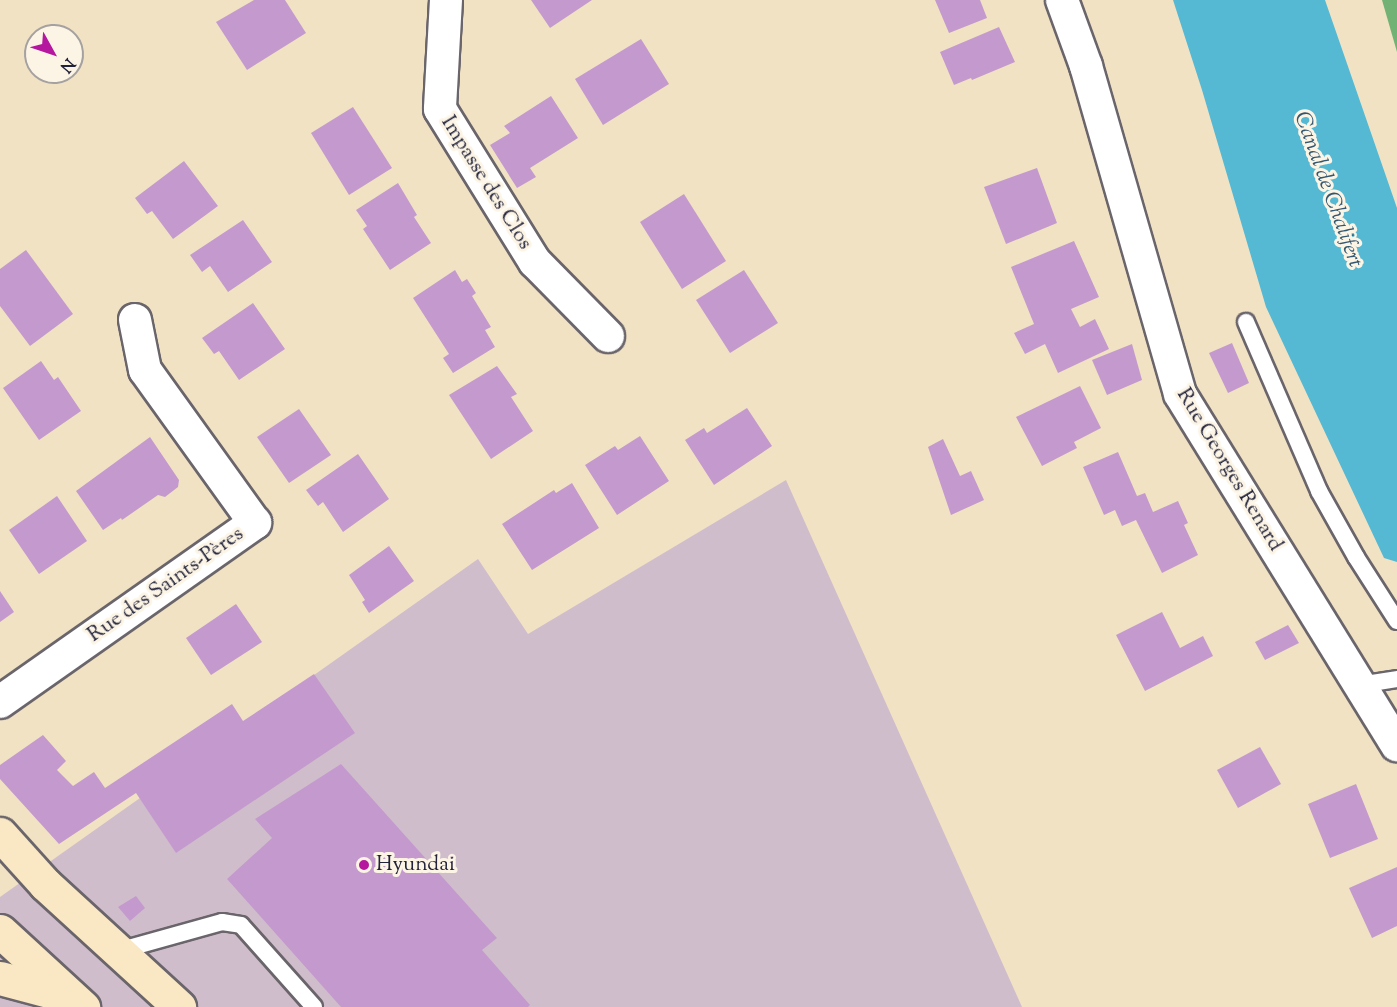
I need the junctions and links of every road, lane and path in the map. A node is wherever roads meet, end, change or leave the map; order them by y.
1 (446, 0) edge
2 (1062, 0) edge
3 (135, 320) dead end
4 (1246, 322) dead end
5 (608, 336) dead end
6 (1397, 621) edge
7 (1397, 679) edge
8 (1359, 685) junction
9 (0, 702) edge
10 (1397, 745) edge
11 (0, 834) edge
12 (0, 932) edge
13 (118, 951) junction
14 (0, 978) edge
15 (77, 1002) edge
16 (179, 1007) edge
17 (314, 1007) edge

1 - 5 street, Impasse des Clos
2 - 8 street, Rue Georges Renard
3 - 9 street, Rue des Saints-Pères
4 - 6 lane
7 - 8 lane
8 - 10 street, Rue Georges Renard
11 - 13 main road
12 - 15 main road
13 - 16 main road
13 - 17 lane
14 - 15 main road

